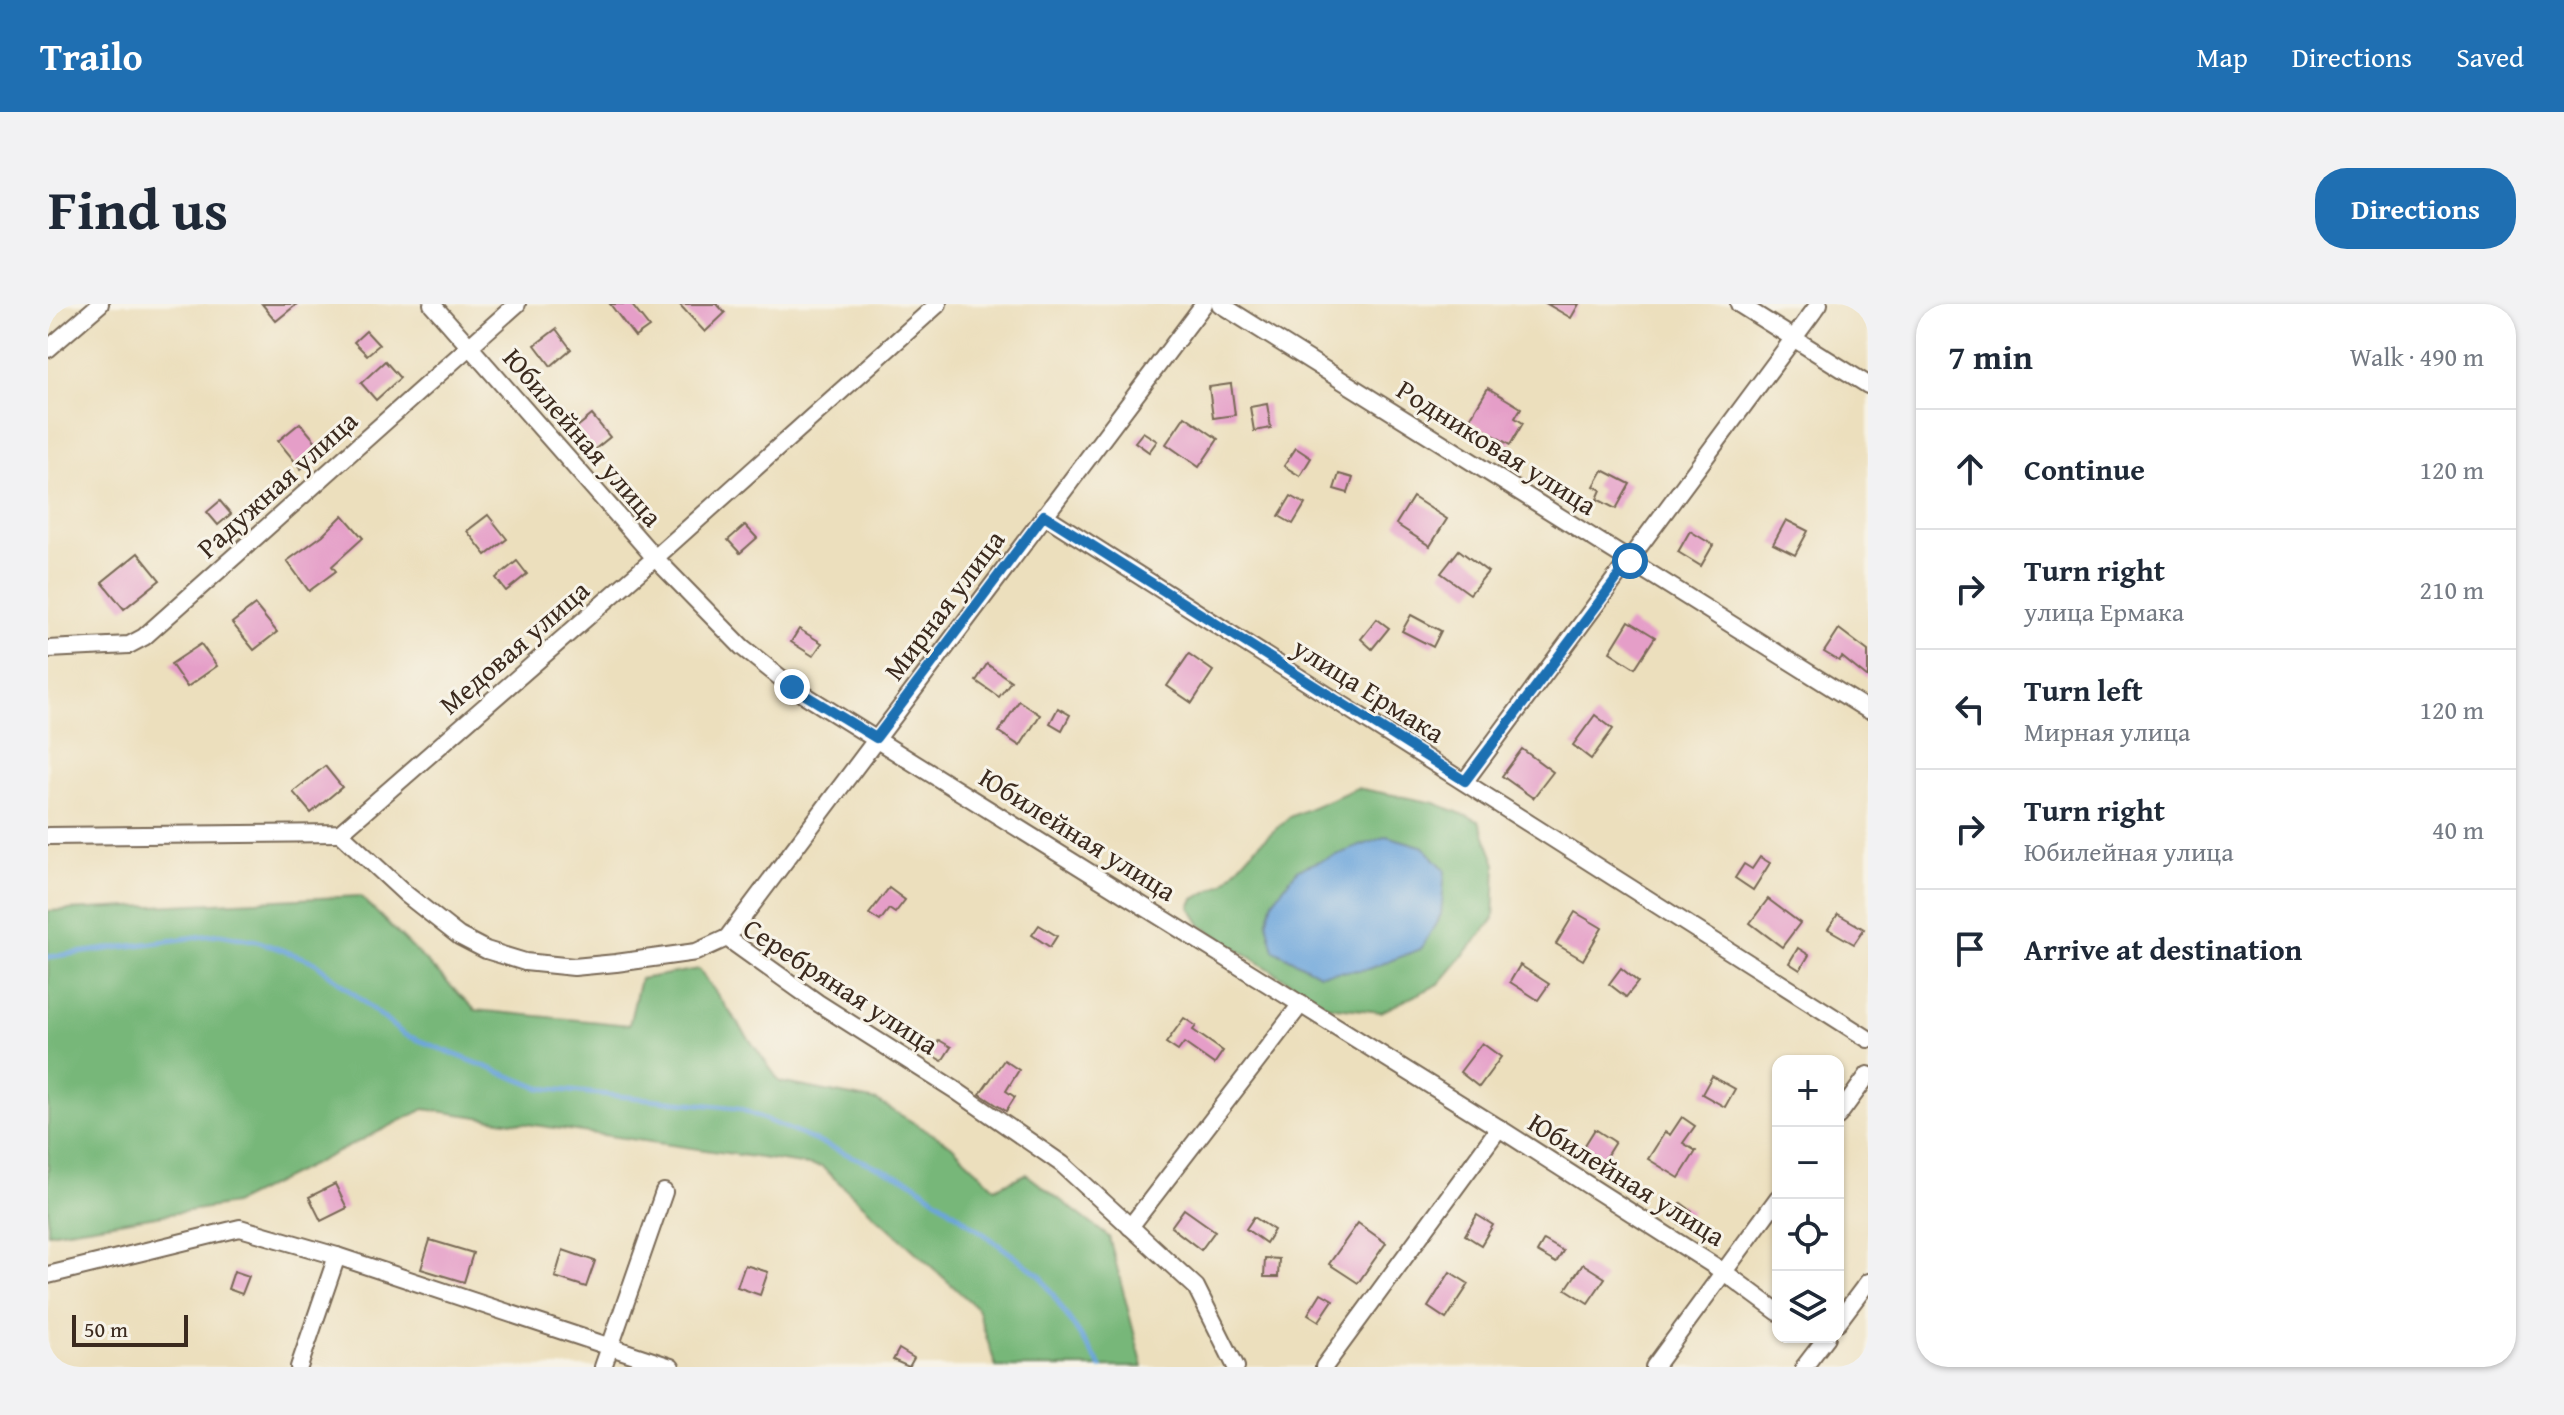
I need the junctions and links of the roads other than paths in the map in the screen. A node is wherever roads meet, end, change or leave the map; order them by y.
1 (100, 304) edge
2 (432, 304) edge
3 (517, 304) edge
4 (938, 304) edge
5 (1204, 304) edge
6 (1220, 304) edge
7 (1739, 304) edge
8 (1819, 304) edge
9 (1793, 338) junction
10 (470, 347) junction
11 (48, 349) edge
12 (1868, 385) edge
13 (1044, 515) junction
14 (655, 558) junction
15 (1630, 561) junction
16 (48, 649) edge
17 (1868, 710) edge
18 (876, 738) junction
19 (1465, 781) junction
20 (340, 833) junction
21 (48, 836) edge
22 (727, 938) junction
23 (1301, 1004) junction
24 (1868, 1039) edge
25 (1868, 1075) edge
26 (1844, 1108) edge
27 (1499, 1128) junction
28 (664, 1192) dead end
29 (1777, 1199) edge
30 (1130, 1227) junction
31 (337, 1256) junction
32 (1724, 1272) junction
33 (48, 1275) edge
34 (1868, 1282) edge
35 (1772, 1308) edge
36 (1844, 1314) edge
37 (1818, 1343) edge
38 (610, 1347) junction
39 (299, 1367) edge
40 (603, 1367) edge
41 (671, 1367) edge
42 (1236, 1367) edge
43 (1324, 1367) edge
44 (1654, 1367) edge
45 (1804, 1367) edge

1 - 11 street
2 - 10 street, Юбилейная улица
3 - 10 street, Радужная улица
4 - 14 street, Медовая улица
5 - 13 street, Мирная улица
6 - 15 street, Родниковая улица
7 - 9 street
8 - 9 street
9 - 12 street
9 - 15 street
10 - 14 street, Юбилейная улица
10 - 16 street, Радужная улица
13 - 18 street, Мирная улица
13 - 19 street, улица Ермака
14 - 18 street, Юбилейная улица
14 - 20 street, Медовая улица
15 - 17 street, Родниковая улица
15 - 19 street
18 - 22 street, Мирная улица
18 - 23 street, Юбилейная улица
19 - 24 street, улица Ермака
20 - 21 street
20 - 22 street, Серебряная улица
22 - 30 street, Серебряная улица
23 - 27 street, Юбилейная улица
23 - 30 street
25 - 26 street
27 - 32 street, Юбилейная улица
27 - 43 street
28 - 38 street
29 - 32 street
30 - 42 street, Серебряная улица
31 - 33 street
31 - 38 street
31 - 39 street
32 - 35 street, Юбилейная улица
32 - 44 street
34 - 36 street
37 - 45 street
38 - 40 street
38 - 41 street

